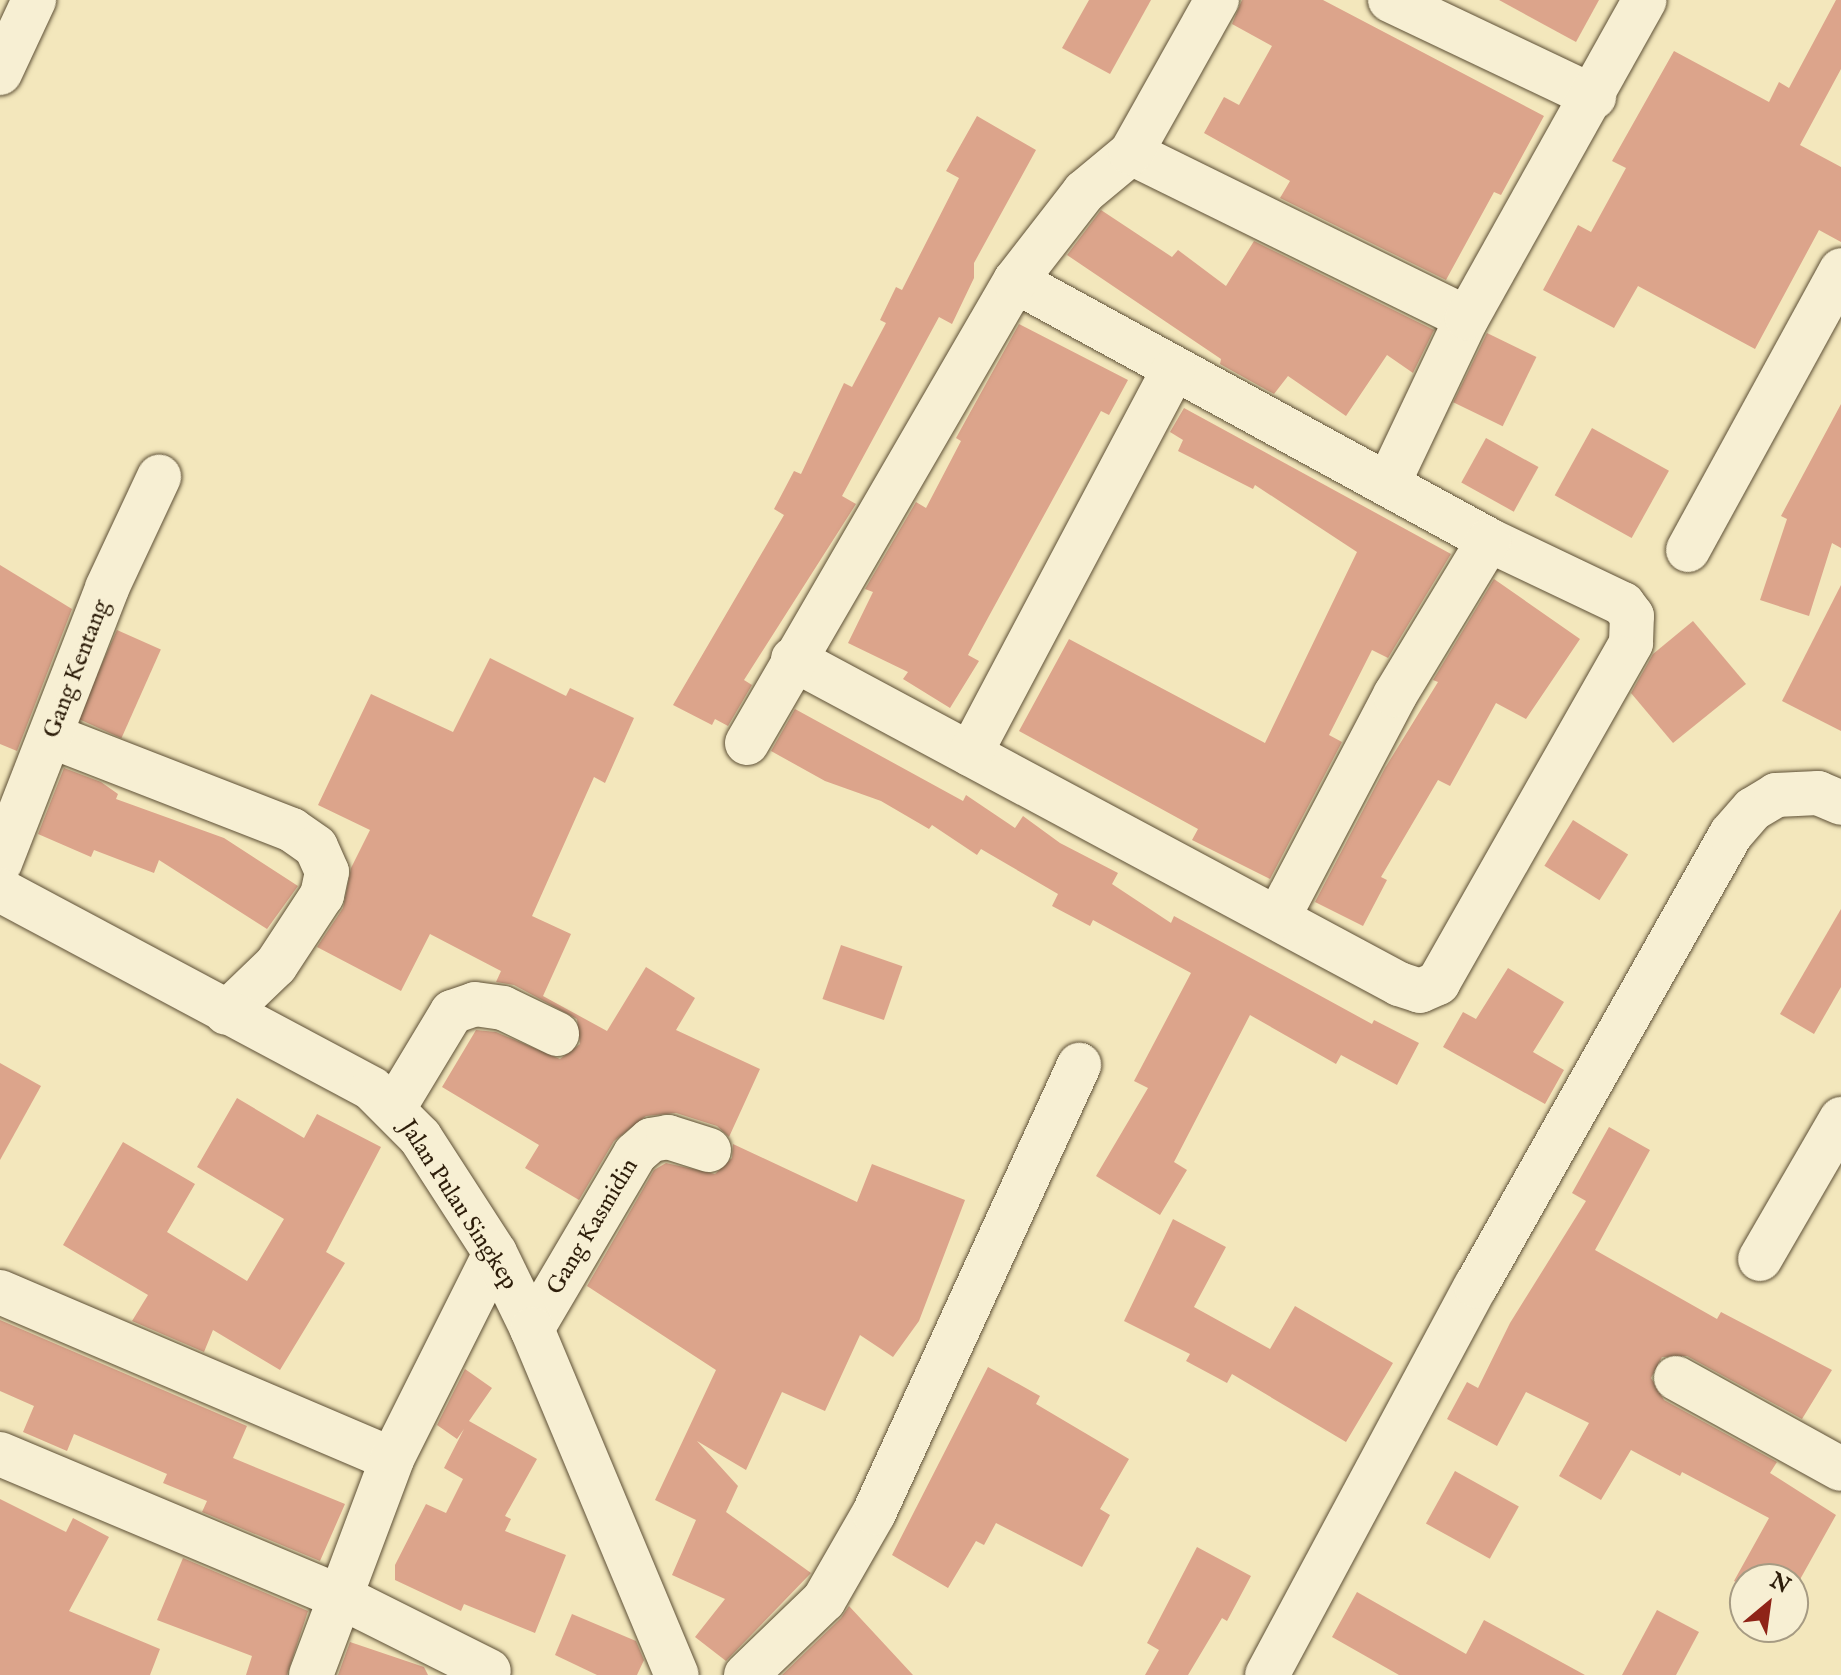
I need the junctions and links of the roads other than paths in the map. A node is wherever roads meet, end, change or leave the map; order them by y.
1 (34, 0) edge
2 (1217, 0) edge
3 (1390, 0) edge
4 (1645, 0) edge
5 (0, 73) edge
6 (1594, 97) junction
7 (1131, 153) junction
8 (1841, 270) edge
9 (1015, 281) junction
10 (1467, 318) junction
11 (1173, 370) junction
12 (159, 477) dead end
13 (1388, 484) junction
14 (1489, 540) junction
15 (1688, 550) dead end
16 (793, 659) junction
17 (51, 736) junction
18 (747, 743) dead end
19 (970, 754) junction
20 (1841, 803) edge
21 (0, 863) edge
22 (0, 890) edge
23 (1279, 916) junction
24 (226, 1013) junction
25 (557, 1034) dead end
26 (1079, 1065) dead end
27 (394, 1108) junction
28 (1841, 1119) edge
29 (709, 1150) dead end
30 (495, 1253) junction
31 (1760, 1259) dead end
32 (0, 1292) edge
33 (532, 1329) junction
34 (1676, 1378) dead end
35 (0, 1454) edge
36 (392, 1459) junction
37 (1841, 1469) edge
38 (343, 1598) junction
39 (489, 1671) dead end
40 (311, 1675) edge
41 (677, 1675) edge
42 (746, 1675) edge
43 (1267, 1675) edge

1 - 5 street
2 - 7 street
3 - 6 street
4 - 6 street
6 - 10 street
7 - 9 street
7 - 10 street
8 - 15 street
9 - 11 street
9 - 16 street
10 - 13 street
11 - 13 street
11 - 19 street
12 - 17 street, Gang Kentang
13 - 14 street
14 - 23 street
14 - 23 street
16 - 18 street
16 - 19 street
17 - 21 street, Gang Kentang
17 - 24 street
19 - 23 street
20 - 43 street
22 - 24 street, Jalan Pulau Singkep
24 - 27 street, Jalan Pulau Singkep
25 - 27 street
26 - 42 street
27 - 30 street, Jalan Pulau Singkep
28 - 31 street
29 - 33 street, Gang Kasmidin
30 - 33 street, Jalan Pulau Singkep
30 - 36 street
32 - 36 street
33 - 41 street, Jalan Pulau Singkep
34 - 37 street
35 - 38 street
36 - 38 street
38 - 39 street
38 - 40 street

